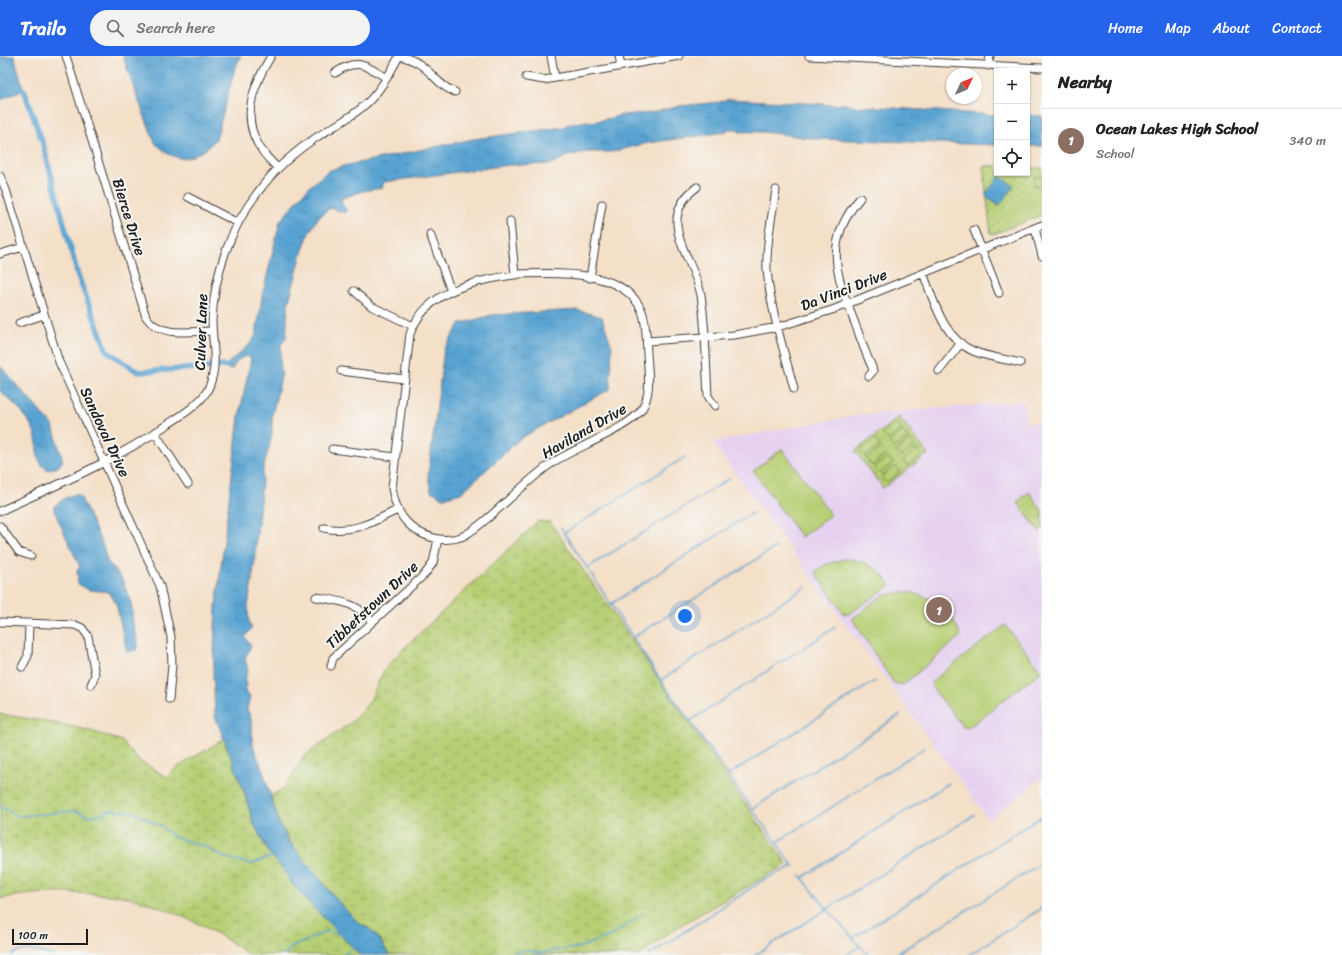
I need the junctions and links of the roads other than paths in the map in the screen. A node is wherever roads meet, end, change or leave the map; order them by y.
1 (66, 56) edge
2 (271, 56) edge
3 (399, 56) edge
4 (551, 56) edge
5 (619, 56) edge
6 (679, 56) edge
7 (809, 56) edge
8 (990, 56) edge
9 (621, 66) junction
10 (988, 66) junction
11 (1042, 68) edge
12 (335, 72) dead end
13 (526, 76) dead end
14 (387, 78) junction
15 (555, 78) junction
16 (455, 92) dead end
17 (278, 168) junction
18 (0, 176) edge
19 (697, 187) dead end
20 (776, 190) dead end
21 (188, 197) dead end
22 (860, 198) dead end
23 (602, 204) dead end
24 (510, 221) dead end
25 (238, 223) junction
26 (1038, 226) edge
27 (974, 230) dead end
28 (430, 234) dead end
29 (23, 247) junction
30 (982, 249) junction
31 (0, 254) edge
32 (1042, 256) edge
33 (923, 273) junction
34 (515, 275) junction
35 (590, 278) junction
36 (354, 291) dead end
37 (451, 291) junction
38 (999, 293) dead end
39 (847, 304) junction
40 (44, 315) junction
41 (19, 322) dead end
42 (413, 326) junction
43 (778, 327) junction
44 (212, 331) junction
45 (704, 338) junction
46 (647, 341) junction
47 (961, 343) junction
48 (1020, 363) dead end
49 (341, 371) dead end
50 (940, 371) dead end
51 (869, 376) dead end
52 (404, 379) junction
53 (794, 389) dead end
54 (715, 406) dead end
55 (155, 433) junction
56 (332, 449) dead end
57 (395, 457) junction
58 (105, 463) junction
59 (188, 484) dead end
60 (398, 510) junction
61 (0, 511) edge
62 (0, 526) edge
63 (324, 528) dead end
64 (438, 539) junction
65 (31, 556) dead end
66 (316, 597) dead end
67 (0, 622) edge
68 (372, 622) junction
69 (29, 623) junction
70 (331, 666) dead end
71 (22, 667) dead end
72 (91, 685) dead end
73 (169, 699) dead end

1 - 44 street, Bierce Drive
2 - 17 street
3 - 14 street, Culver Lane
3 - 16 street
4 - 15 street
5 - 9 street
6 - 9 street
7 - 10 street
8 - 10 street
9 - 15 street
10 - 11 street
12 - 14 street
13 - 15 street
14 - 17 street, Culver Lane
17 - 25 street, Culver Lane
18 - 29 street, Sandoval Drive
19 - 45 street
20 - 43 street
21 - 25 street
22 - 39 street
23 - 35 street
24 - 34 street
25 - 44 street, Culver Lane
26 - 30 street, Da Vinci Drive
26 - 32 street
27 - 30 street
28 - 37 street
29 - 31 street
29 - 40 street, Sandoval Drive
30 - 33 street, Da Vinci Drive
30 - 38 street
33 - 39 street, Da Vinci Drive
33 - 47 street
34 - 35 street, Haviland Drive
34 - 37 street, Haviland Drive
35 - 46 street, Haviland Drive
36 - 42 street
37 - 42 street, Haviland Drive
39 - 43 street, Da Vinci Drive
39 - 51 street
40 - 41 street
40 - 58 street, Sandoval Drive
42 - 52 street, Haviland Drive
43 - 45 street, Da Vinci Drive
43 - 53 street
44 - 55 street, Culver Lane
45 - 46 street, Da Vinci Drive
45 - 54 street
46 - 64 street, Haviland Drive
47 - 48 street
47 - 50 street
49 - 52 street
52 - 57 street, Haviland Drive
55 - 58 street, Culver Lane
55 - 59 street
56 - 57 street
57 - 60 street, Haviland Drive
58 - 61 street, Culver Lane
58 - 73 street, Sandoval Drive
60 - 63 street
60 - 64 street, Haviland Drive
62 - 65 street
64 - 68 street, Tibbetstown Drive
66 - 68 street
67 - 69 street
68 - 70 street, Tibbetstown Drive
69 - 71 street
69 - 72 street

